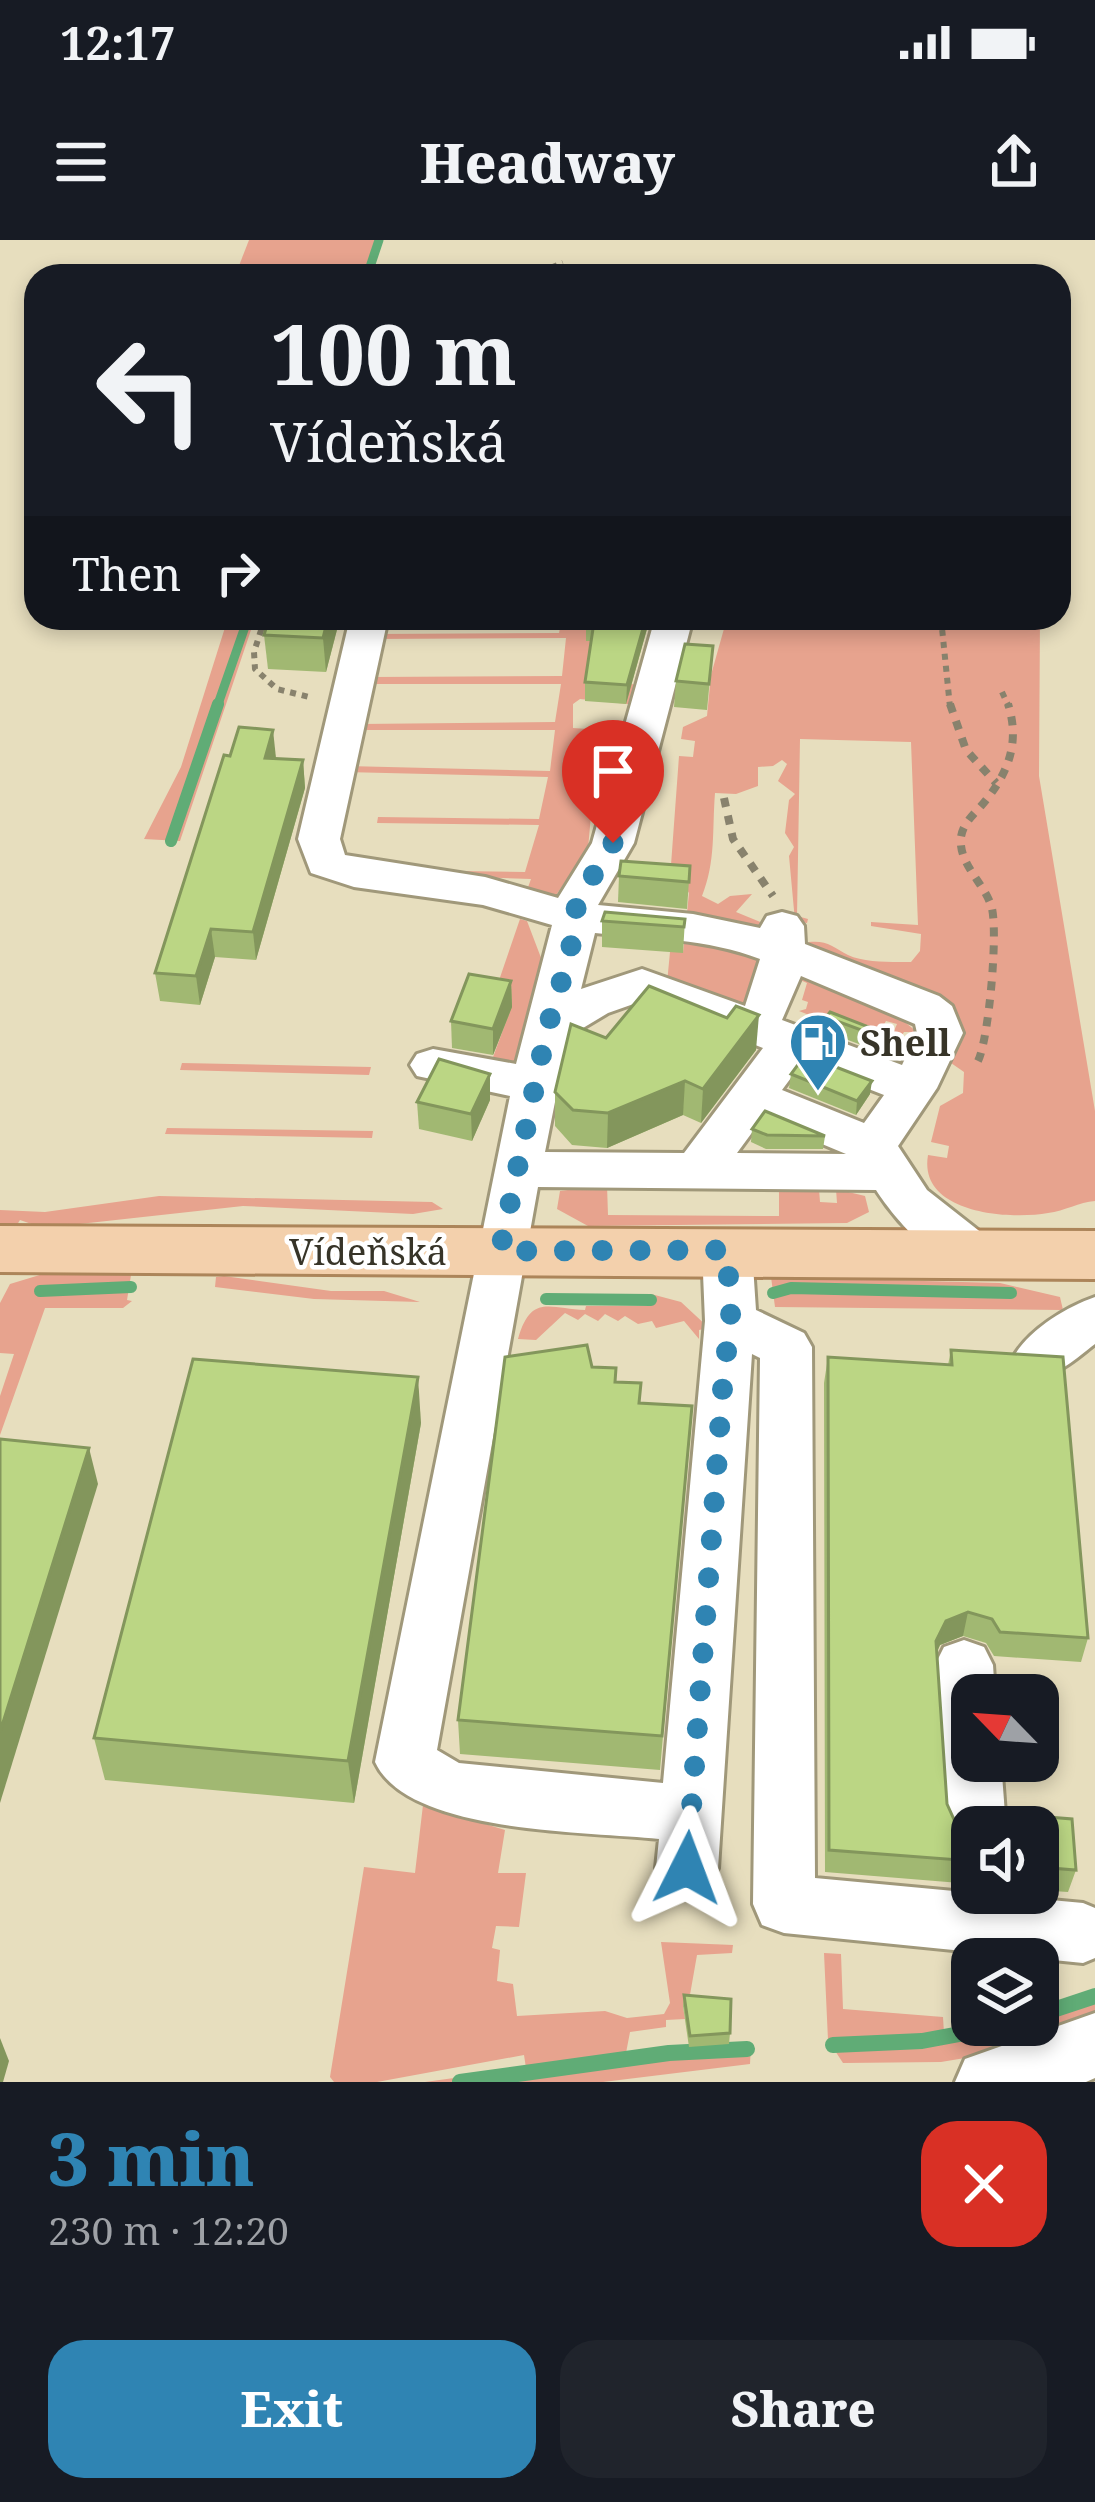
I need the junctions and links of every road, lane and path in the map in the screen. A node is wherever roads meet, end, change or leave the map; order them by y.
1 (262, 630) edge
2 (366, 630) edge
3 (671, 630) edge
4 (941, 630) edge
5 (1002, 692) dead end
6 (350, 700) junction
7 (996, 783) junction
8 (724, 798) dead end
9 (572, 935) junction
10 (784, 938) junction
11 (642, 984) junction
12 (547, 1029) junction
13 (773, 1035) junction
14 (433, 1065) edge
15 (535, 1084) junction
16 (916, 1084) junction
17 (753, 1096) junction
18 (518, 1169) junction
19 (698, 1171) junction
20 (891, 1174) junction
21 (727, 1250) junction
22 (500, 1251) junction
23 (859, 1252) junction
24 (974, 1254) junction
25 (1095, 1255) edge
26 (10, 1258) edge
27 (1095, 1317) edge
28 (731, 1321) junction
29 (1039, 1358) edge
30 (964, 1665) dead end
31 (974, 1806) edge
32 (951, 1908) edge
33 (1002, 1914) edge
34 (1083, 1934) dead end
35 (1095, 2045) edge
36 (988, 2082) edge

1 - 6 path
2 - 6 street
3 - 9 street
4 - 7 path
5 - 7 path
6 - 9 street
7 - 16 path
8 - 10 path
9 - 10 street
9 - 11 street
9 - 12 street
10 - 13 street
10 - 16 street
11 - 12 street
11 - 13 street
12 - 15 street
13 - 16 street
13 - 17 street
14 - 15 street
15 - 18 street
16 - 20 street
17 - 19 street
17 - 20 street
18 - 19 street
18 - 22 street
19 - 20 street
20 - 23 street
20 - 24 street
21 - 22 main road, Vídeňská
21 - 23 main road, Vídeňská
21 - 28 street
22 - 26 main road, Vídeňská
22 - 28 street
23 - 24 main road, Vídeňská
24 - 25 main road, Vídeňská
27 - 29 street
28 - 32 street
30 - 31 street
33 - 34 street
35 - 36 street

